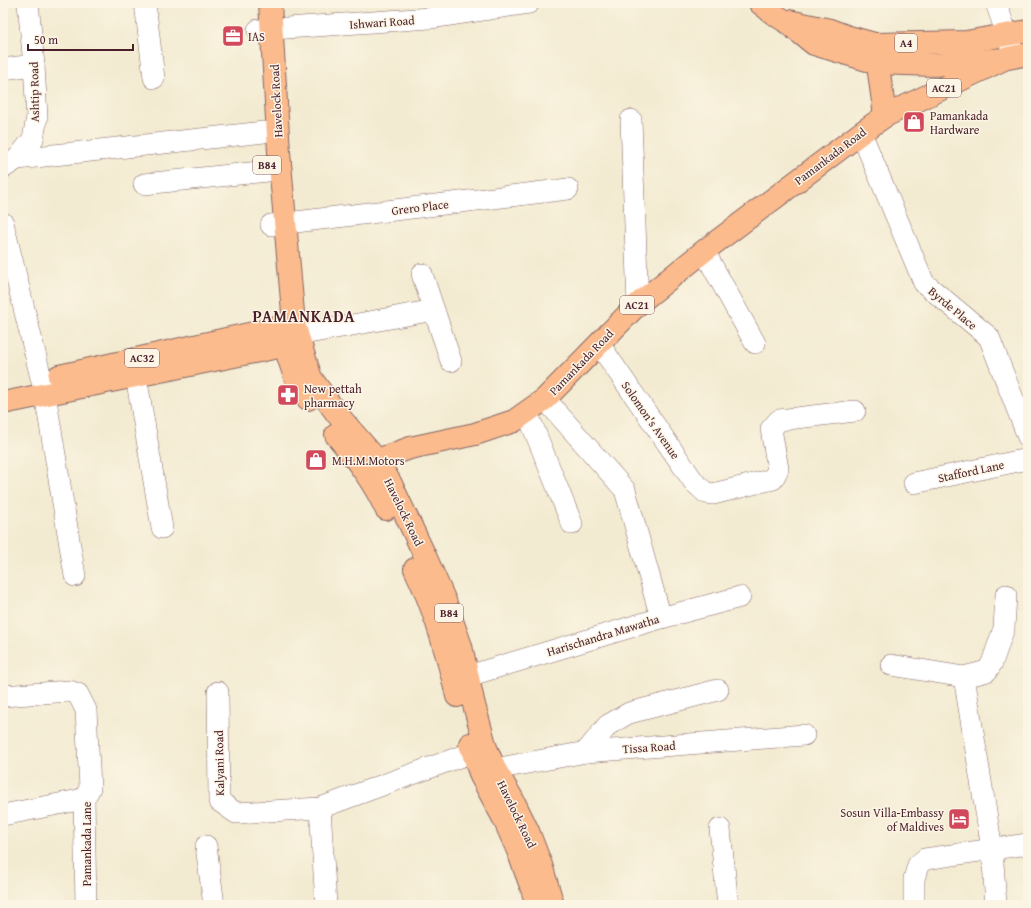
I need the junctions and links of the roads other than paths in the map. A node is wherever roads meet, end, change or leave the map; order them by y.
1 (28, 3) edge
2 (145, 3) edge
3 (256, 3) edge
4 (270, 3) edge
5 (529, 3) edge
6 (760, 3) edge
7 (996, 3) edge
8 (265, 29) junction
9 (1018, 33) edge
10 (876, 54) junction
11 (1015, 57) edge
12 (34, 65) junction
13 (3, 69) edge
14 (154, 78) dead end
15 (885, 116) junction
16 (630, 120) dead end
17 (264, 132) junction
18 (861, 133) junction
19 (10, 163) edge
20 (268, 171) junction
21 (144, 184) dead end
22 (568, 189) dead end
23 (3, 223) edge
24 (278, 224) junction
25 (704, 251) junction
26 (422, 274) dead end
27 (638, 304) junction
28 (434, 310) junction
29 (292, 335) junction
30 (755, 343) dead end
31 (599, 344) junction
32 (451, 361) dead end
33 (136, 376) junction
34 (43, 387) junction
35 (3, 388) edge
36 (545, 399) junction
37 (3, 403) edge
38 (855, 411) dead end
39 (527, 412) junction
40 (1028, 437) edge
41 (1028, 459) edge
42 (370, 464) junction
43 (914, 483) dead end
44 (572, 524) dead end
45 (162, 528) dead end
46 (75, 576) dead end
47 (1006, 596) dead end
48 (740, 597) dead end
49 (661, 618) junction
50 (891, 665) dead end
51 (468, 676) junction
52 (964, 677) junction
53 (718, 690) dead end
54 (218, 692) dead end
55 (3, 696) edge
56 (804, 735) dead end
57 (473, 752) junction
58 (586, 752) junction
59 (495, 769) junction
60 (84, 799) junction
61 (320, 808) junction
62 (3, 815) edge
63 (720, 829) dead end
64 (1028, 844) edge
65 (206, 846) dead end
66 (992, 849) junction
67 (86, 905) edge
68 (214, 905) edge
69 (326, 905) edge
70 (537, 905) edge
71 (553, 905) edge
72 (728, 905) edge
73 (914, 905) edge
74 (996, 905) edge

1 - 12 street, Ashtip Road
2 - 14 street
3 - 8 main road, Havelock Road / B84
4 - 8 main road, Havelock Road / B84
5 - 8 street, Ishwari Road
6 - 10 main road, A4
7 - 9 street
8 - 17 main road, Havelock Road / B84
8 - 24 main road, Havelock Road / B84
9 - 10 main road, A4
9 - 11 street
10 - 11 main road, A4
10 - 15 main road
11 - 15 main road, Pamankada Road / AC21
12 - 13 street
12 - 19 street, Ashtip Road
15 - 18 main road, Pamankada Road / AC21
16 - 27 street
17 - 19 street
17 - 20 main road, Havelock Road / B84
18 - 25 main road, Pamankada Road / AC21
18 - 40 street, Byrde Place
20 - 21 street
20 - 24 main road, Havelock Road / B84
22 - 24 street, Grero Place
23 - 34 street
24 - 29 main road, Havelock Road / B84
25 - 27 main road, Pamankada Road / AC21
25 - 30 street
26 - 28 street
27 - 31 main road, Pamankada Road / AC21
28 - 29 street
28 - 32 street
29 - 33 main road, AC32
29 - 34 main road, AC32
29 - 42 main road, Havelock Road / B84
31 - 36 main road, Pamankada Road / AC21
31 - 38 street, Solomon's Avenue
33 - 34 main road, AC32
33 - 45 street
34 - 35 main road, AC32
34 - 37 main road, AC32
34 - 46 street
36 - 39 main road, Pamankada Road / AC21
36 - 49 street
39 - 42 main road, Pamankada Road / AC21
39 - 44 street
41 - 43 street, Stafford Lane
42 - 51 main road, Havelock Road / B84
42 - 57 main road, Havelock Road / B84
47 - 52 street
48 - 49 street, Harischandra Mawatha
49 - 51 street, Harischandra Mawatha
50 - 52 street
51 - 59 main road, Havelock Road / B84
52 - 66 street
53 - 58 street
54 - 61 street, Kalyani Road
55 - 60 street, Pamankada Lane
56 - 58 street, Tissa Road
57 - 61 street
57 - 70 main road, Havelock Road / B84
58 - 59 street, Tissa Road
59 - 71 main road, Havelock Road / B84
60 - 62 street
60 - 67 street, Pamankada Lane
61 - 69 street
63 - 72 street
64 - 66 street
65 - 68 street
66 - 73 street
66 - 74 street

